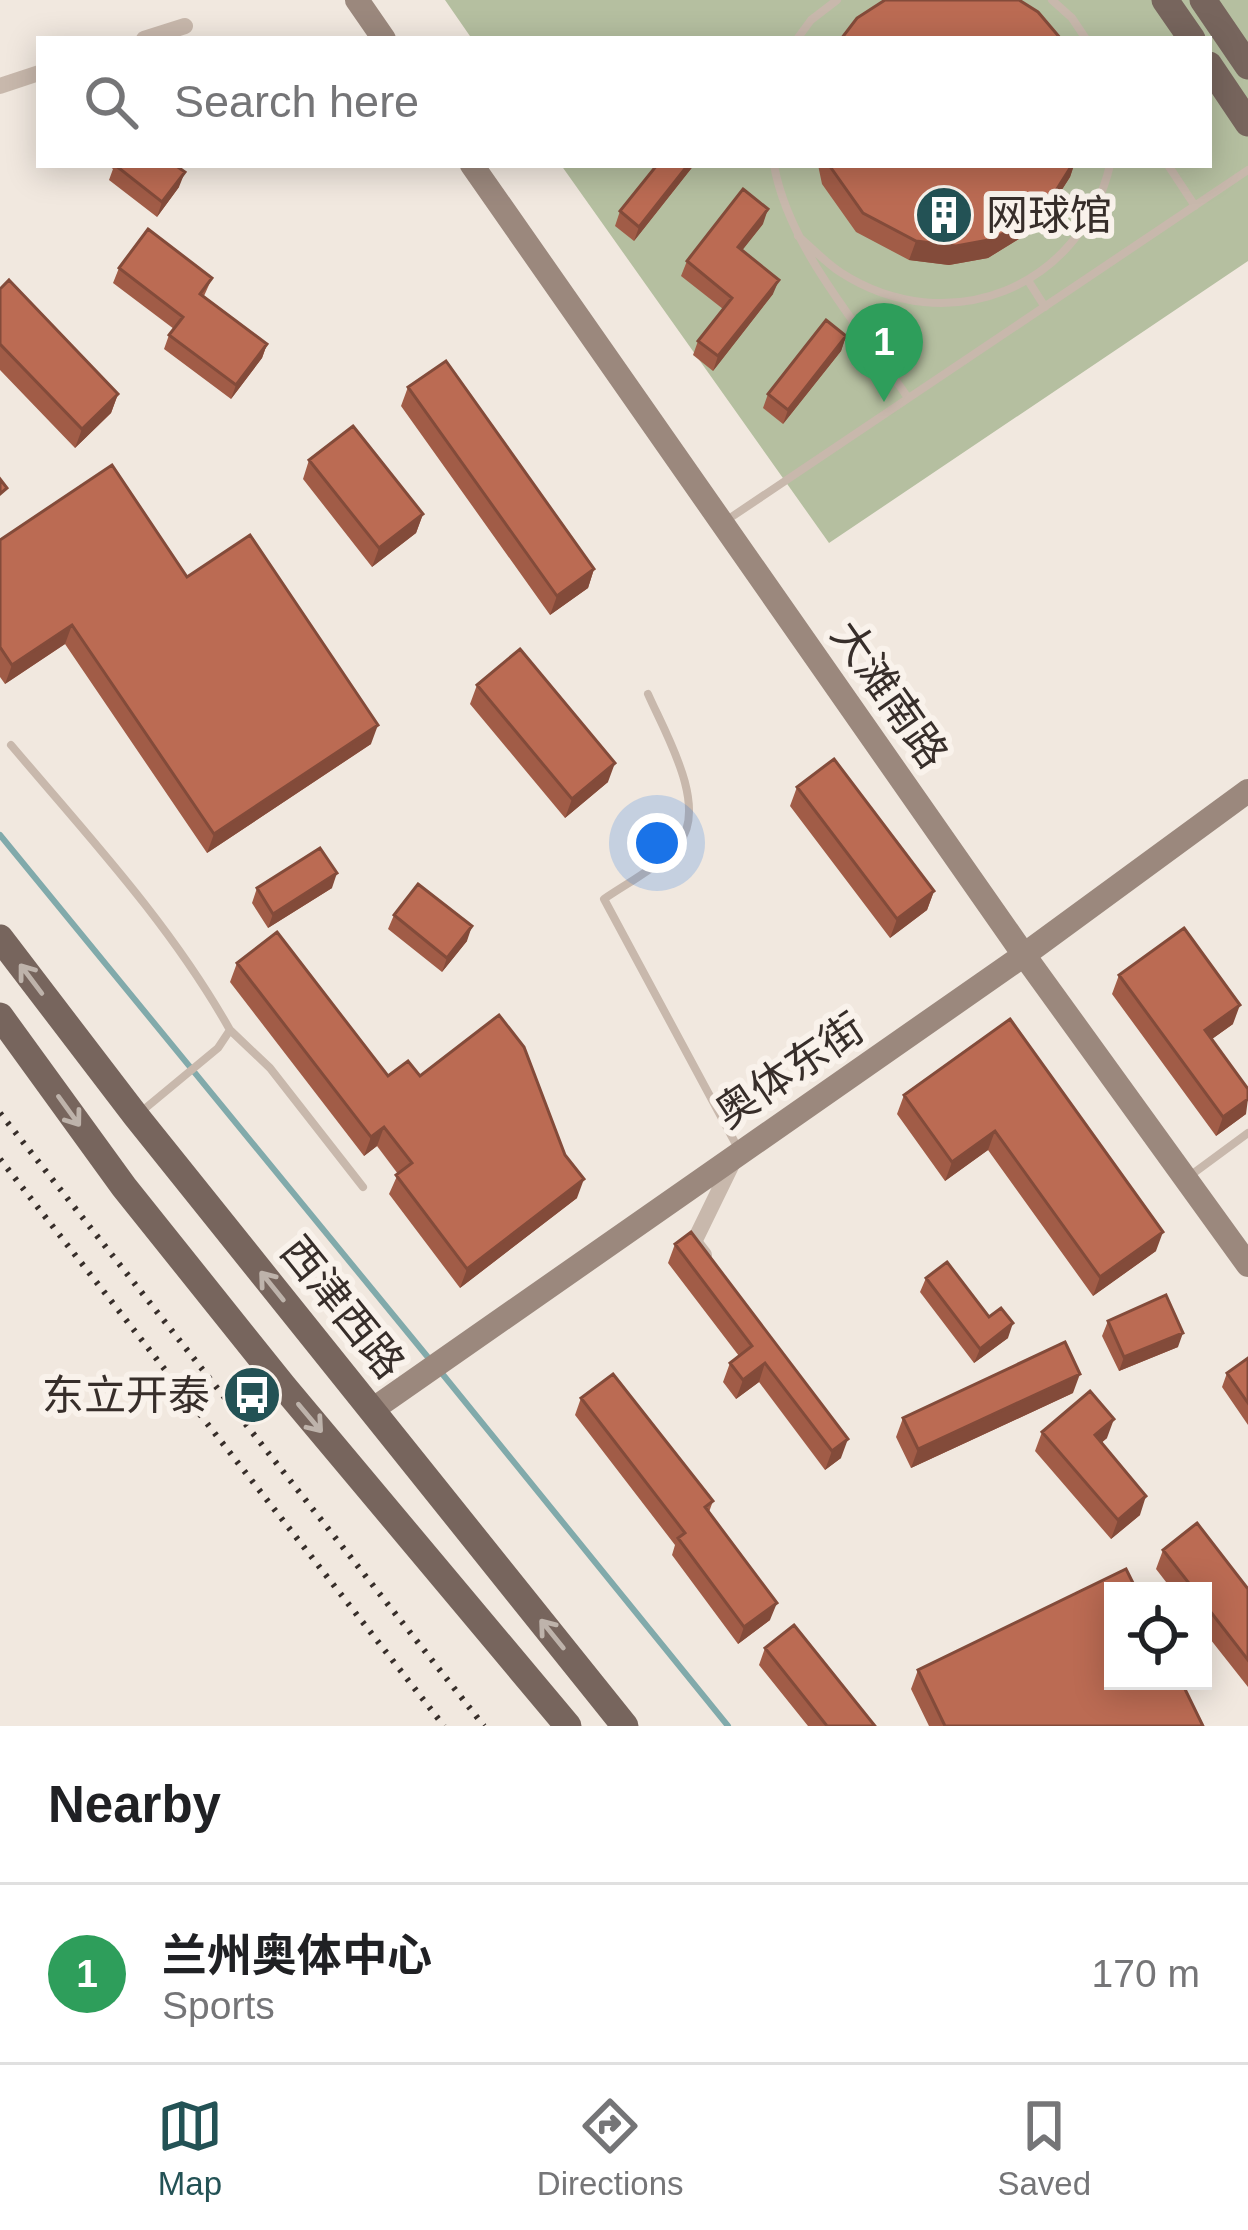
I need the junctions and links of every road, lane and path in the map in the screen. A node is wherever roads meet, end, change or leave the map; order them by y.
1 (357, 0) edge
2 (837, 0) edge
3 (1052, 0) edge
4 (1166, 0) edge
5 (1212, 6) edge
6 (185, 26) dead end
7 (153, 36) edge
8 (382, 36) edge
9 (799, 36) edge
10 (1084, 36) edge
11 (1190, 36) edge
12 (1248, 66) edge
13 (1212, 69) edge
14 (36, 74) edge
15 (0, 86) edge
16 (1248, 123) edge
17 (474, 168) edge
18 (775, 168) edge
19 (1108, 168) edge
20 (1170, 168) edge
21 (1248, 170) edge
22 (1195, 206) junction
23 (798, 236) junction
24 (1029, 282) junction
25 (1045, 307) junction
26 (908, 398) junction
27 (723, 523) junction
28 (648, 694) dead end
29 (11, 745) dead end
30 (1248, 791) edge
31 (0, 938) edge
32 (1024, 956) junction
33 (0, 1016) edge
34 (230, 1030) junction
35 (136, 1116) junction
36 (1248, 1133) edge
37 (739, 1150) junction
38 (1187, 1178) junction
39 (363, 1187) dead end
40 (1248, 1265) edge
41 (722, 1279) edge
42 (372, 1410) junction
43 (612, 1721) edge
44 (568, 1726) edge

1 - 8 street
2 - 9 lane
3 - 10 lane
4 - 11 main road
5 - 12 main road
6 - 7 street
13 - 16 main road
14 - 15 street
17 - 27 street, 大滩南路
18 - 23 lane
19 - 24 lane
20 - 22 lane
21 - 22 lane
22 - 25 lane
23 - 24 lane
23 - 26 lane
24 - 25 lane
25 - 26 lane
26 - 27 lane
27 - 32 street, 大滩南路
28 - 37 lane
29 - 34 lane
30 - 32 street, 奥体东街
35 -> 31 main road, 西津西路
32 - 37 street, 奥体东街
32 - 38 street, 大滩南路
33 -> 44 main road
34 - 35 lane
34 - 39 lane
42 -> 35 main road, 西津西路
36 - 38 lane
37 - 41 street
37 - 42 street, 奥体东街
38 - 40 street, 大滩南路
43 -> 42 main road, 西津西路

